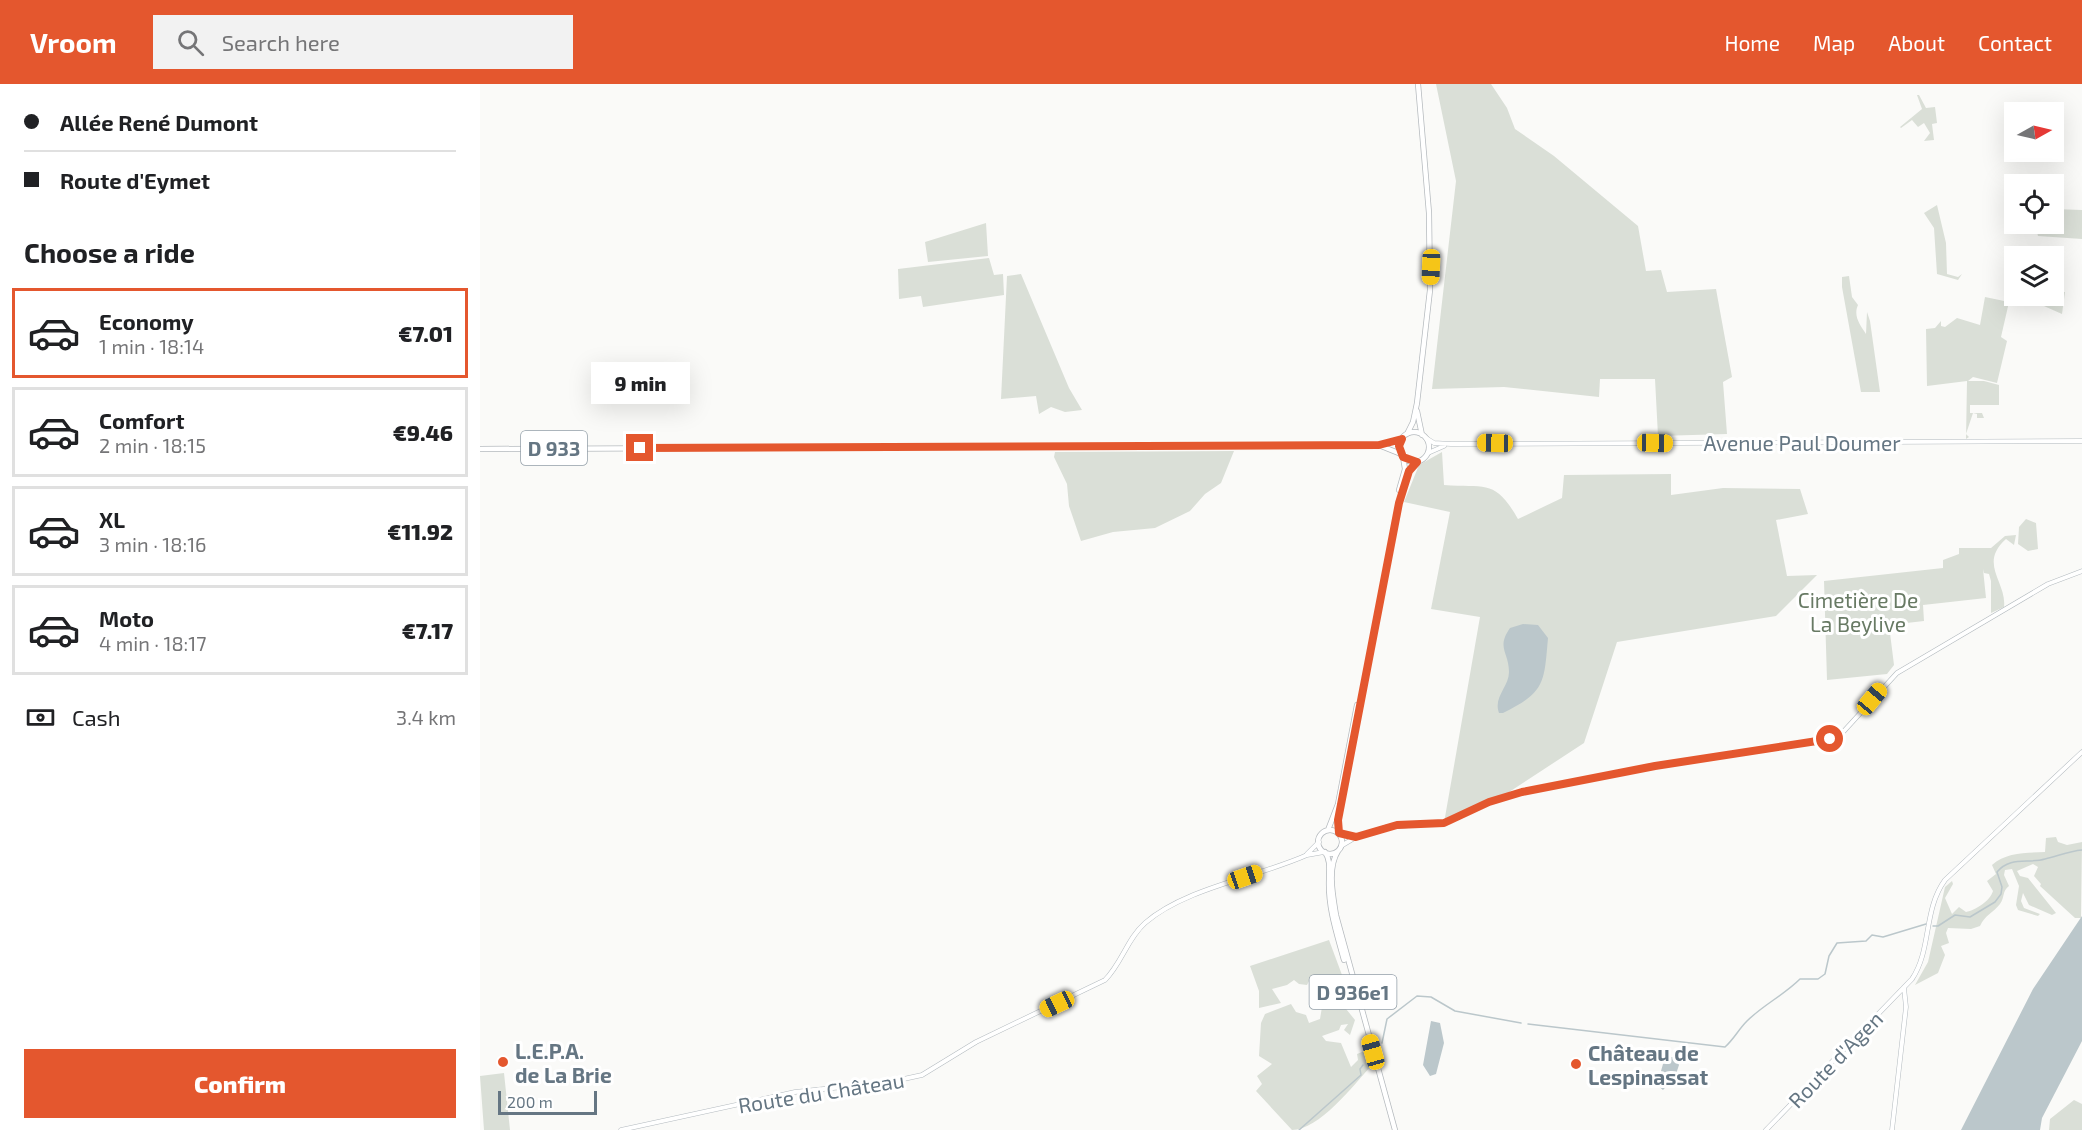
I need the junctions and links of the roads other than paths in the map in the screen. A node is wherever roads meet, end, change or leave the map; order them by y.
1 (1420, 84) edge
2 (1417, 403) junction
3 (1407, 434) junction
4 (1424, 436) junction
5 (1402, 439) junction
6 (2082, 441) edge
7 (1451, 444) junction
8 (1379, 445) junction
9 (480, 449) edge
10 (1428, 453) junction
11 (1402, 456) junction
12 (1417, 462) junction
13 (2082, 571) edge
14 (2082, 752) edge
15 (1328, 830) junction
16 (1339, 834) junction
17 (1356, 837) junction
18 (1319, 842) junction
19 (1341, 846) junction
20 (1338, 851) junction
21 (1325, 852) junction
22 (1307, 855) junction
23 (1903, 989) junction
24 (1894, 999) junction
25 (1905, 1001) junction
26 (621, 1130) edge
27 (1394, 1130) edge
28 (1766, 1130) edge
29 (1892, 1130) edge

1 - 2 main road
2 - 3 main road
2 - 4 main road
3 - 4 main road
3 - 5 main road
4 - 7 street
4 - 10 main road
5 - 8 main road, D 933
5 - 11 main road
6 - 7 street, Avenue Paul Doumer
7 - 10 street
8 - 9 main road, D 933
8 - 11 main road, D 933
10 - 12 main road
11 - 12 main road
11 - 15 main road
12 - 16 main road
13 - 17 street
14 - 23 street, Route d'Agen
15 - 16 main road
15 - 18 main road
16 - 17 street
16 - 19 main road
17 - 19 street
18 - 21 main road
18 - 22 street
19 - 20 main road
20 - 21 main road
20 - 27 main road, D 936e1
21 - 22 street, Route du Château
21 - 27 main road, D 936e1
22 - 26 street, Route du Château
23 - 24 street, Route d'Agen
23 - 25 street
24 - 25 street
24 - 28 street, Route d'Agen
25 - 29 street

